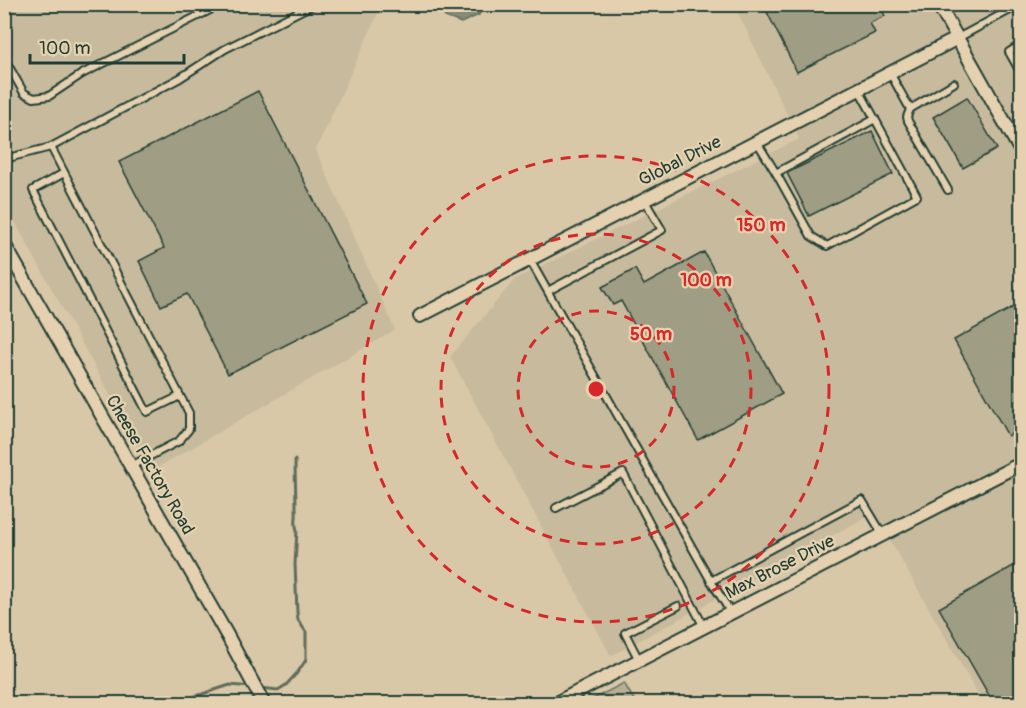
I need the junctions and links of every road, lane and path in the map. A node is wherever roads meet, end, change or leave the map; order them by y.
1 (14, 4) edge
2 (216, 4) edge
3 (314, 4) edge
4 (938, 4) edge
5 (1022, 4) edge
6 (4, 9) edge
7 (957, 39) junction
8 (1022, 44) edge
9 (4, 58) edge
10 (890, 74) junction
11 (1022, 75) edge
12 (954, 83) dead end
13 (859, 89) junction
14 (910, 109) junction
15 (875, 119) junction
16 (758, 142) junction
17 (51, 147) junction
18 (1022, 153) edge
19 (4, 161) edge
20 (64, 173) junction
21 (776, 173) junction
22 (948, 190) dead end
23 (644, 200) junction
24 (4, 244) edge
25 (530, 260) junction
26 (548, 291) junction
27 (420, 316) dead end
28 (180, 396) junction
29 (1022, 463) edge
30 (130, 466) junction
31 (556, 508) dead end
32 (883, 535) junction
33 (711, 581) junction
34 (678, 606) dead end
35 (731, 613) junction
36 (704, 627) junction
37 (639, 660) junction
38 (264, 704) edge
39 (554, 704) edge

1 - 6 lane
2 - 9 lane
3 - 17 lane
4 - 7 street
5 - 7 lane
7 - 10 street, Global Drive
7 - 18 street
8 - 11 lane
10 - 13 street, Global Drive
10 - 14 lane
12 - 14 lane
13 - 15 lane
13 - 16 street, Global Drive
14 - 22 lane
15 - 21 lane
15 - 21 lane
16 - 21 lane
16 - 23 street, Global Drive
17 - 19 lane
17 - 20 lane
20 - 28 lane
20 - 28 lane
23 - 25 street, Global Drive
23 - 26 lane
24 - 30 street, Cheese Factory Road
25 - 26 lane
25 - 27 street, Global Drive
26 - 33 lane
28 - 30 lane
29 - 32 street, Max Brose Drive
30 - 38 street, Cheese Factory Road
31 - 36 lane
32 - 33 lane
32 - 35 street, Max Brose Drive
33 - 35 lane
34 - 37 lane
35 - 36 street, Max Brose Drive
36 - 37 street, Max Brose Drive
37 - 39 street, Max Brose Drive

